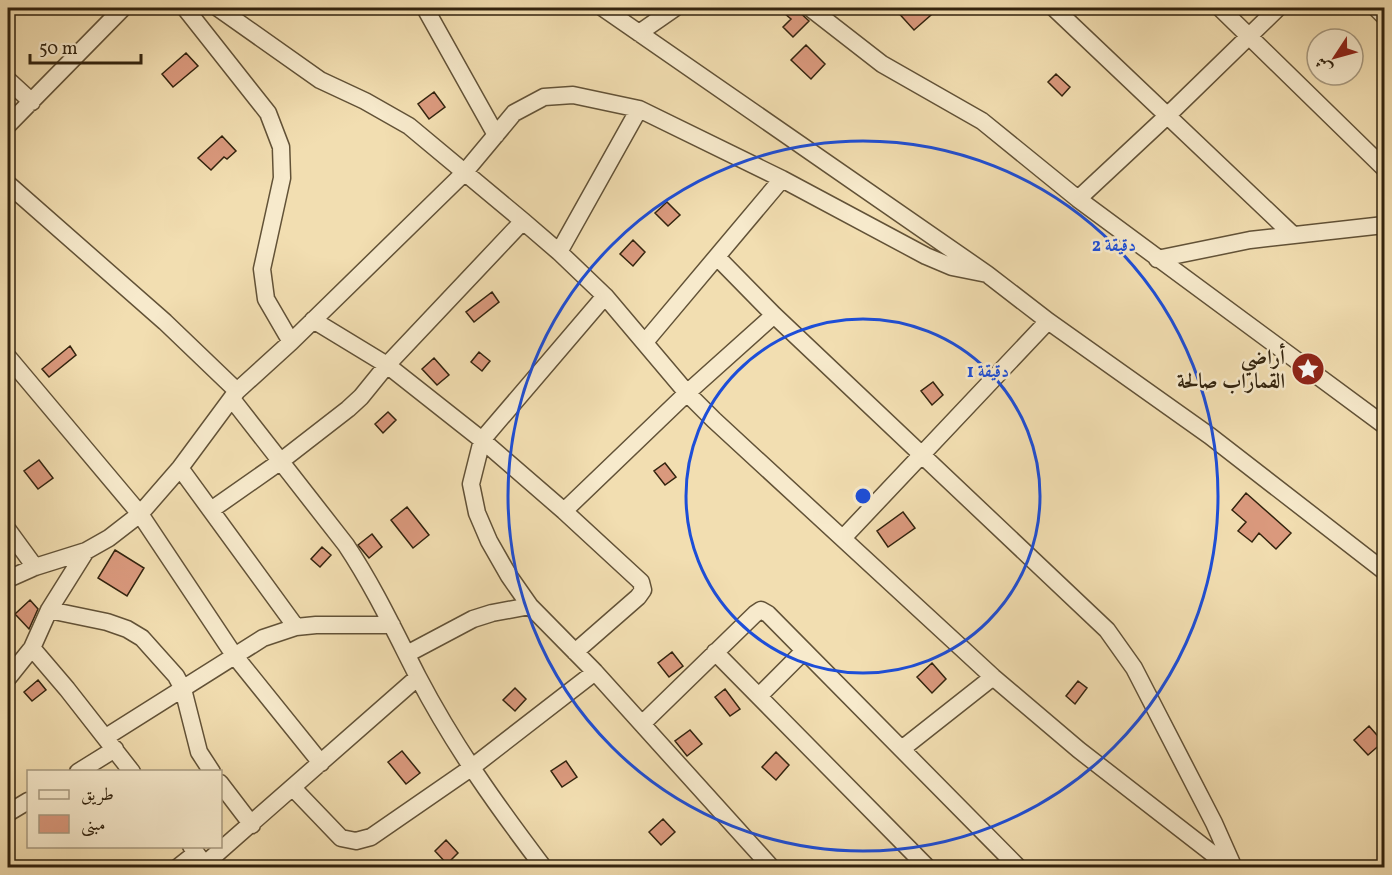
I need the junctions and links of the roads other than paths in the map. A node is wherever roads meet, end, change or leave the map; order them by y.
1 (123, 8) edge
2 (185, 8) edge
3 (218, 8) edge
4 (425, 8) edge
5 (603, 8) edge
6 (675, 8) edge
7 (810, 8) edge
8 (1054, 8) edge
9 (1220, 8) edge
10 (1278, 8) edge
11 (1376, 8) edge
12 (1384, 16) edge
13 (639, 33) junction
14 (1250, 35) junction
15 (8, 80) edge
16 (32, 102) junction
17 (639, 109) junction
18 (1167, 116) junction
19 (8, 125) edge
20 (496, 135) junction
21 (1384, 168) edge
22 (464, 173) junction
23 (782, 179) junction
24 (8, 184) edge
25 (1078, 199) junction
26 (524, 221) junction
27 (1384, 225) edge
28 (1292, 234) junction
29 (559, 252) junction
30 (717, 257) junction
31 (1157, 259) junction
32 (987, 274) junction
33 (605, 296) junction
34 (774, 315) junction
35 (313, 320) junction
36 (1048, 321) junction
37 (291, 342) junction
38 (645, 342) junction
39 (8, 357) edge
40 (387, 365) junction
41 (687, 393) junction
42 (234, 395) junction
43 (1384, 425) edge
44 (482, 440) junction
45 (921, 454) junction
46 (280, 461) junction
47 (180, 468) junction
48 (211, 510) junction
49 (564, 512) junction
50 (140, 514) junction
51 (8, 530) edge
52 (843, 538) junction
53 (86, 551) junction
54 (35, 567) junction
55 (1384, 571) edge
56 (8, 579) edge
57 (530, 606) junction
58 (49, 610) junction
59 (392, 625) junction
60 (296, 627) junction
61 (32, 648) junction
62 (804, 651) junction
63 (575, 652) junction
64 (716, 652) junction
65 (407, 654) junction
66 (234, 655) junction
67 (595, 672) junction
68 (418, 677) junction
69 (993, 677) junction
70 (8, 678) edge
71 (183, 689) junction
72 (759, 696) junction
73 (642, 723) junction
74 (111, 743) junction
75 (903, 748) junction
76 (321, 763) junction
77 (471, 768) junction
78 (79, 770) edge
79 (131, 770) edge
80 (211, 770) edge
81 (222, 786) edge
82 (293, 788) junction
83 (27, 802) edge
84 (8, 813) edge
85 (252, 825) junction
86 (222, 844) edge
87 (216, 848) edge
88 (200, 858) edge
89 (177, 867) edge
90 (543, 867) edge
91 (772, 867) edge
92 (928, 867) edge
93 (1019, 867) edge
94 (1232, 867) edge

1 - 16 street
2 - 37 street
3 - 22 street
4 - 20 street
5 - 13 street
6 - 13 street
7 - 25 street
8 - 18 street
9 - 14 street
10 - 14 street
11 - 12 street
13 - 32 street
14 - 18 street
14 - 21 street
15 - 16 street
16 - 19 street
17 - 20 street
17 - 23 street
17 - 29 street
18 - 25 street
18 - 28 street
20 - 22 street
22 - 26 street
22 - 35 street
23 - 30 street
23 - 32 street
24 - 42 street
25 - 31 street
26 - 29 street
26 - 40 street
27 - 28 street
28 - 31 street
29 - 33 street
30 - 34 street
30 - 38 street
31 - 43 street
32 - 36 street
33 - 38 street
33 - 44 street
34 - 41 street
34 - 45 street
35 - 37 street
35 - 40 street
36 - 45 street
36 - 55 street
37 - 42 street
38 - 41 street
39 - 50 street
40 - 44 street
40 - 46 street
41 - 49 street
41 - 52 street
42 - 46 street
42 - 47 street
44 - 49 street
44 - 57 street
45 - 52 street
45 - 94 street
46 - 48 street
46 - 59 street
47 - 48 street
47 - 50 street
48 - 60 street
49 - 63 street
50 - 53 street
50 - 66 street
51 - 54 street
52 - 69 street
53 - 54 street
53 - 58 street
54 - 56 street
57 - 63 street
57 - 65 street
58 - 61 street
58 - 71 street
59 - 60 street
59 - 65 street
60 - 66 street
61 - 70 street
61 - 74 street
62 - 64 street
62 - 72 street
62 - 75 street
63 - 67 street
64 - 72 street
64 - 73 street
65 - 68 street
66 - 71 street
66 - 76 street
67 - 73 street
67 - 77 street
68 - 76 street
68 - 77 street
69 - 75 street
69 - 94 street
71 - 74 street
71 - 80 street
72 - 92 street
73 - 91 street
74 - 78 street
74 - 79 street
75 - 93 street
76 - 82 street
77 - 82 street
77 - 90 street
81 - 85 street
82 - 85 street
83 - 84 street
85 - 86 street
87 - 88 street
88 - 89 street

